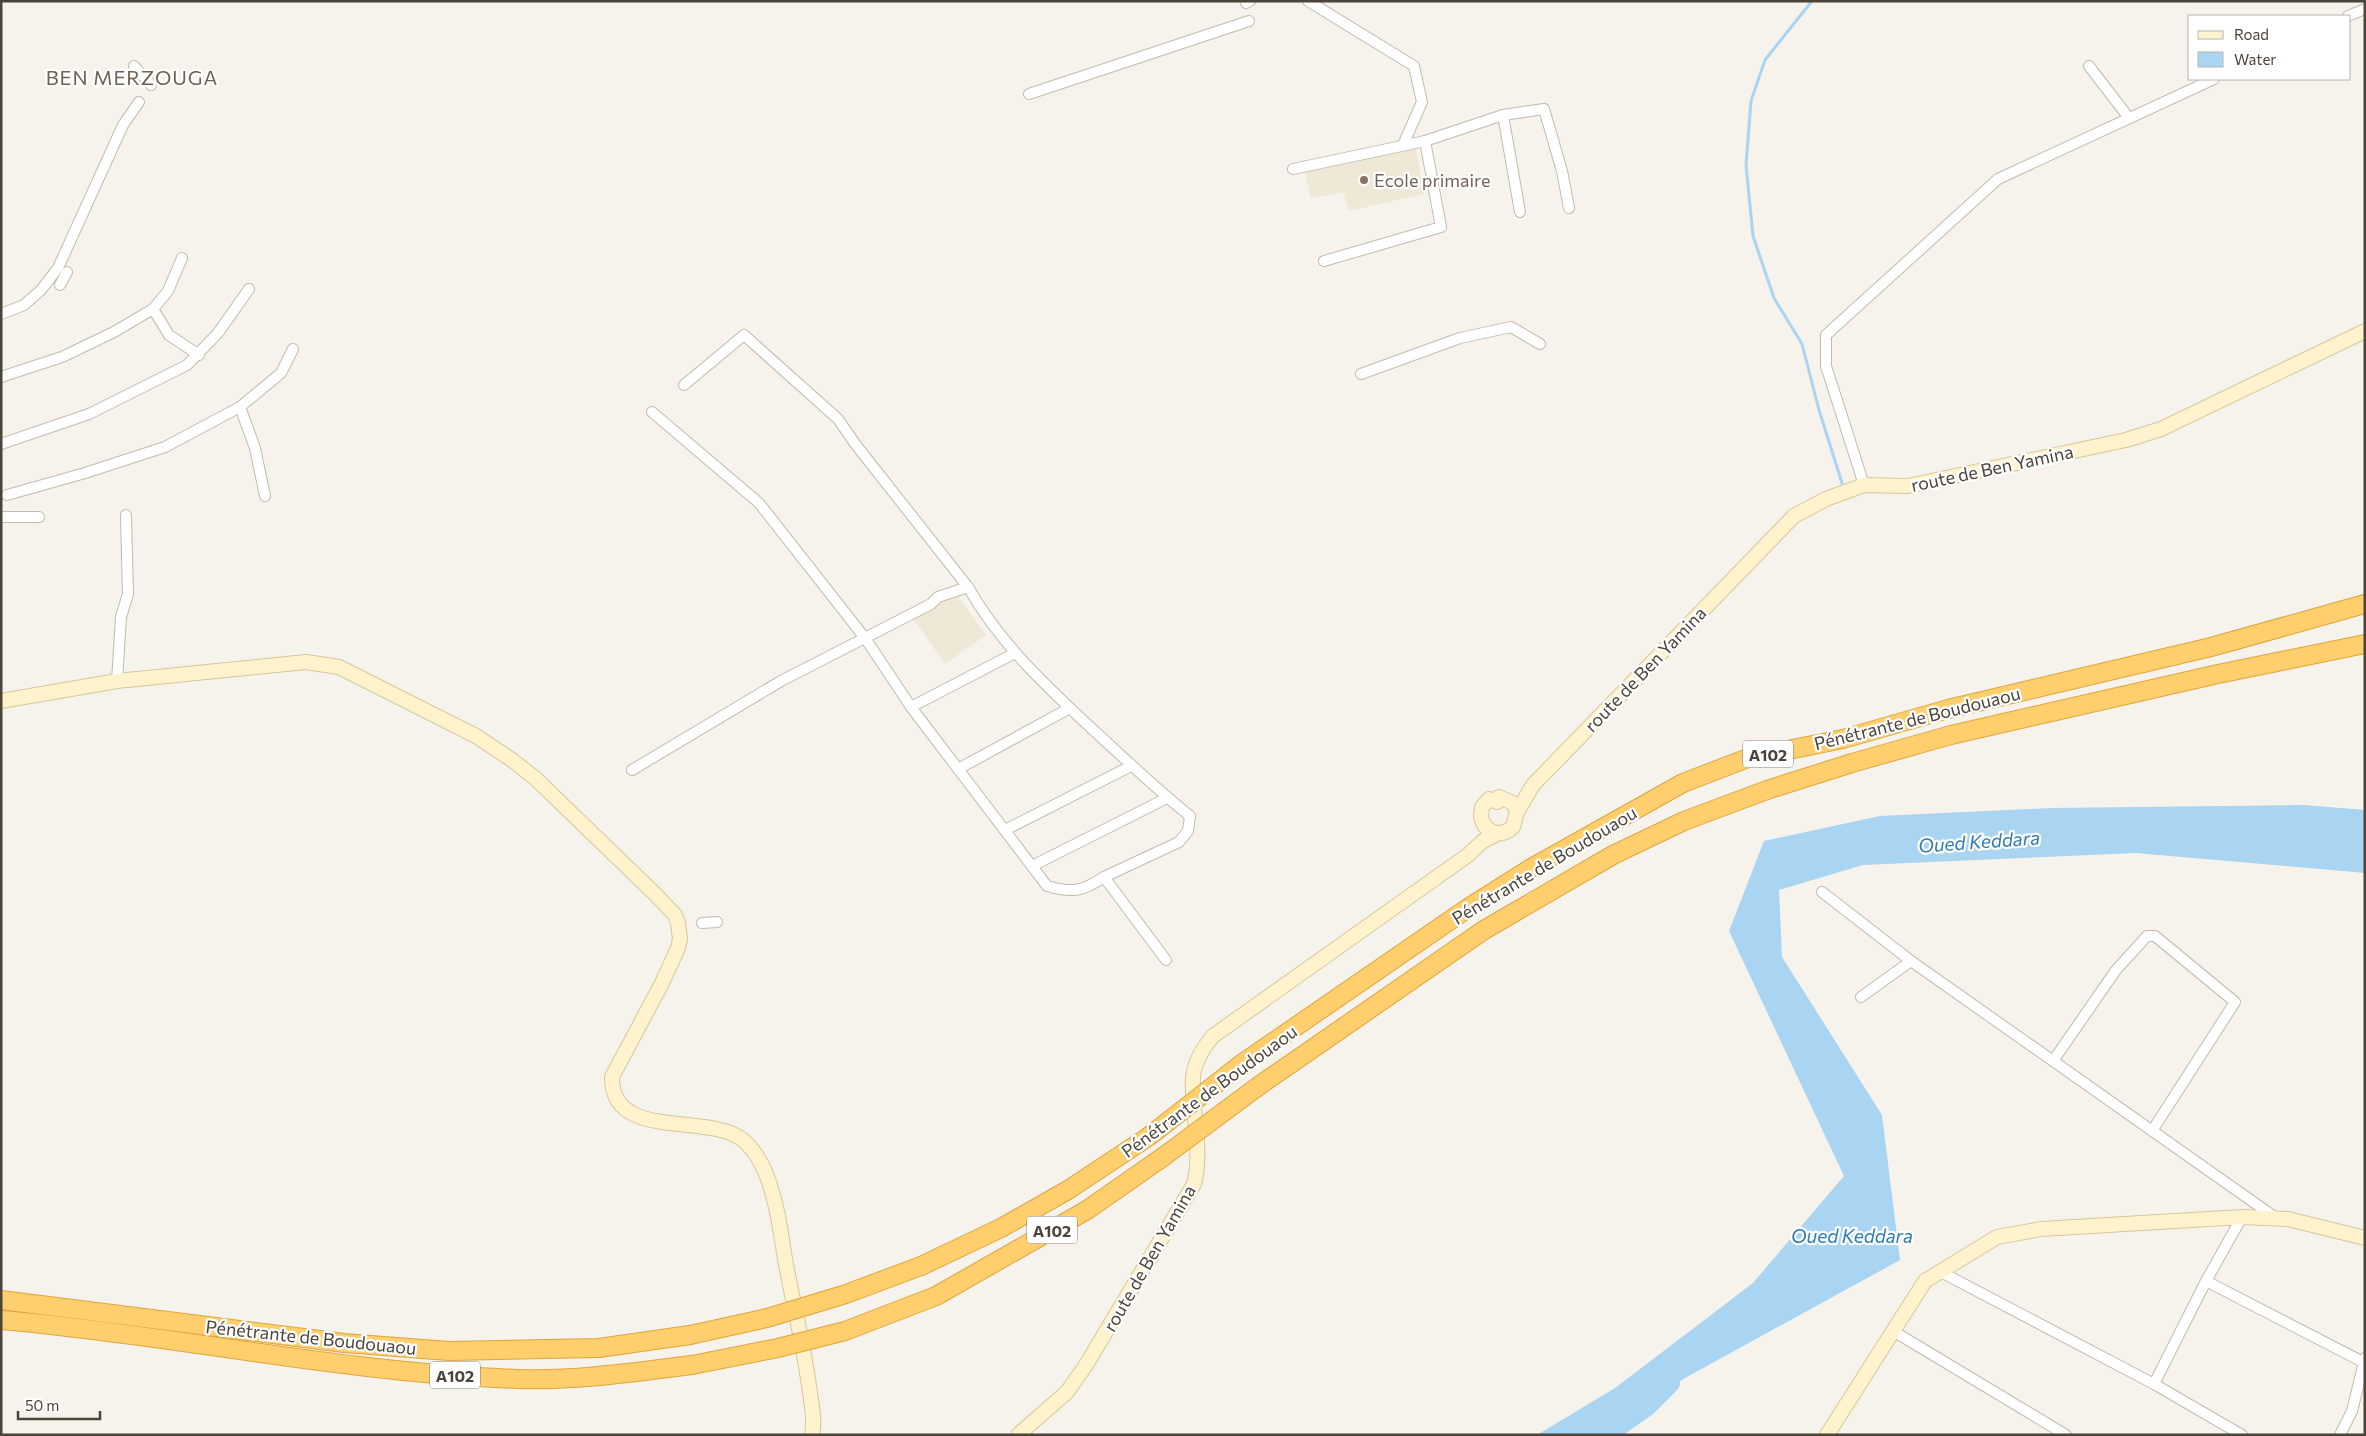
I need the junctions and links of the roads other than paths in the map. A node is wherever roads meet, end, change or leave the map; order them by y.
1 (1308, 1) edge
2 (2365, 8) edge
3 (2350, 15) edge
4 (1249, 21) dead end
5 (134, 66) dead end
6 (2088, 66) dead end
7 (2212, 80) edge
8 (151, 85) dead end
9 (1029, 94) dead end
10 (139, 102) dead end
11 (1503, 115) junction
12 (2129, 118) junction
13 (1425, 141) junction
14 (1403, 145) junction
15 (1294, 169) dead end
16 (1569, 208) dead end
17 (1520, 212) dead end
18 (182, 258) dead end
19 (1324, 261) dead end
20 (67, 272) dead end
21 (60, 285) dead end
22 (248, 289) dead end
23 (153, 309) junction
24 (1, 314) edge
25 (2365, 331) edge
26 (1540, 344) dead end
27 (293, 349) dead end
28 (199, 355) junction
29 (1361, 374) dead end
30 (1, 377) edge
31 (684, 385) dead end
32 (240, 407) junction
33 (652, 412) dead end
34 (1, 444) edge
35 (1864, 486) junction
36 (7, 495) dead end
37 (265, 496) dead end
38 (126, 515) dead end
39 (1, 516) edge
40 (38, 517) dead end
41 (968, 587) junction
42 (2365, 604) edge
43 (865, 638) junction
44 (2365, 644) edge
45 (1015, 653) junction
46 (117, 681) junction
47 (1, 701) edge
48 (911, 707) junction
49 (1070, 708) junction
50 (1131, 766) junction
51 (958, 768) junction
52 (632, 770) dead end
53 (1534, 784) junction
54 (1167, 798) junction
55 (1504, 798) junction
56 (1517, 812) junction
57 (1482, 822) junction
58 (1005, 830) junction
59 (1499, 833) junction
60 (1468, 855) junction
61 (1032, 866) junction
62 (1104, 877) junction
63 (1822, 892) dead end
64 (702, 922) dead end
65 (717, 922) dead end
66 (1166, 960) dead end
67 (1911, 961) junction
68 (1861, 998) dead end
69 (2053, 1061) junction
70 (2152, 1131) junction
71 (2242, 1217) junction
72 (2277, 1218) junction
73 (2365, 1238) edge
74 (1939, 1271) junction
75 (2206, 1281) junction
76 (1, 1300) edge
77 (1, 1320) edge
78 (1894, 1331) junction
79 (2364, 1361) edge
80 (2154, 1384) junction
81 (812, 1435) edge
82 (1018, 1435) edge
83 (1828, 1435) edge
84 (2066, 1435) edge
85 (2242, 1435) edge
86 (2340, 1435) edge

1 - 14 street
2 - 3 street
4 - 9 street
5 - 8 street
6 - 12 street
7 - 12 street
10 - 24 street
11 - 13 street
11 - 16 street
11 - 17 street
12 - 35 street
13 - 14 street
13 - 19 street
14 - 15 street
18 - 23 street
20 - 21 street
22 - 28 street
23 - 28 street
23 - 30 street
25 - 35 street, route de Ben Yamina
26 - 29 street
27 - 32 street
28 - 34 street
31 - 41 street
32 - 36 street
32 - 37 street
33 - 43 street
35 - 53 street, route de Ben Yamina
38 - 46 street
39 - 40 street
41 - 43 street
41 - 45 street
42 - 76 highway, Pénétrante de Boudouaou / A102, bridge
43 - 48 street
43 - 52 street
44 - 77 highway, Pénétrante de Boudouaou / A102, bridge
45 - 48 street
45 - 49 street
46 - 47 street
46 - 81 street
48 - 51 street
49 - 50 street
49 - 51 street
50 - 54 street
50 - 58 street
51 - 58 street
53 - 55 street, route de Ben Yamina
53 - 56 street, route de Ben Yamina
54 - 61 street
54 - 62 street
55 - 56 street
55 - 57 street
56 - 59 street
57 - 59 street
57 - 60 street
58 - 61 street
59 - 60 street, route de Ben Yamina
60 - 82 street, route de Ben Yamina
61 - 62 street
62 - 66 street
63 - 67 street
64 - 65 street
67 - 68 street
67 - 69 street
69 - 70 street
69 - 70 street
70 - 72 street
71 - 72 street
71 - 74 street
71 - 75 street
72 - 73 street
74 - 78 street
74 - 80 street
75 - 79 street
75 - 80 street
78 - 83 street
78 - 84 street
79 - 86 street
80 - 85 street

